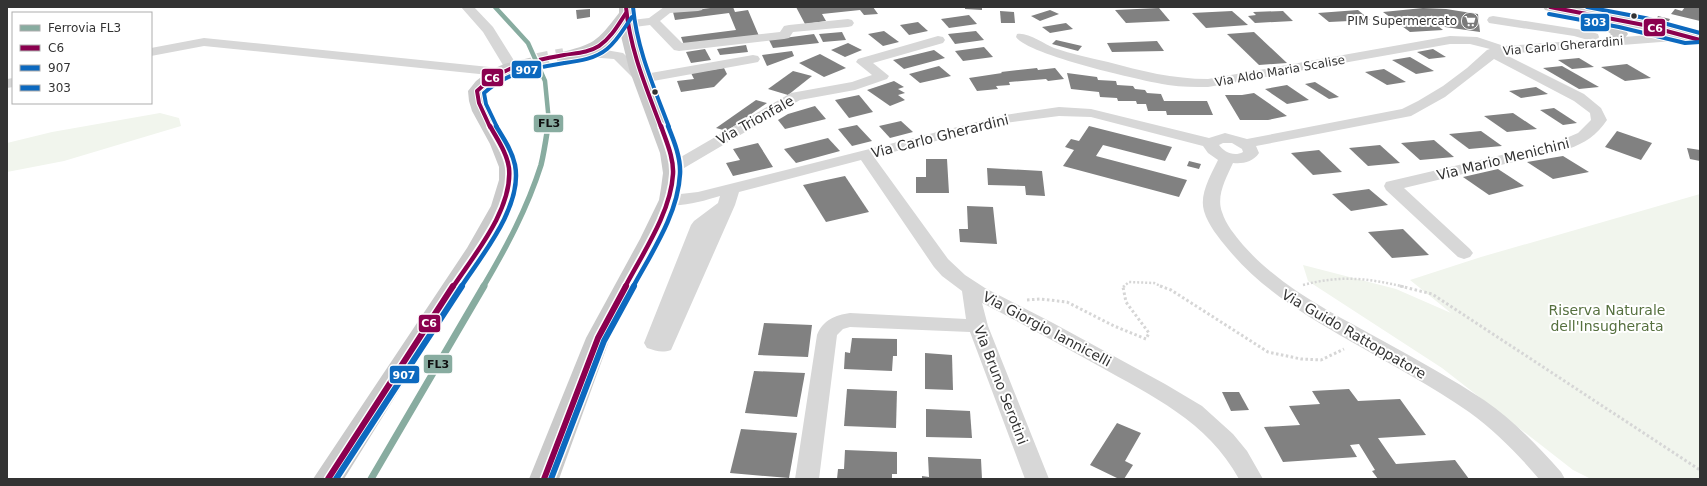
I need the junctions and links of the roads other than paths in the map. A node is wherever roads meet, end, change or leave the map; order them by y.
1 (467, 7) edge
2 (698, 7) edge
3 (1489, 7) edge
4 (1550, 7) edge
5 (626, 15) edge
6 (1598, 16) edge
7 (1493, 20) dead end
8 (653, 21) junction
9 (848, 23) dead end
10 (1022, 37) dead end
11 (1696, 37) edge
12 (938, 40) dead end
13 (1607, 41) junction
14 (152, 52) edge
15 (1497, 52) junction
16 (1057, 53) junction
17 (572, 55) joint
18 (753, 59) dead end
19 (533, 62) tunnel mouth
20 (505, 70) junction
21 (642, 79) junction
22 (1178, 93) dead end
23 (1212, 143) junction
24 (1246, 144) junction
25 (865, 155) junction
26 (1227, 157) junction
27 (673, 168) junction
28 (729, 197) junction
29 (670, 200) junction
30 (1464, 252) dead end
31 (972, 289) junction
32 (978, 326) junction
33 (328, 479) edge
34 (544, 479) edge
35 (807, 479) edge
36 (1037, 479) edge
37 (1251, 479) edge
38 (1553, 479) edge

1 - 20 street
2 - 8 street
3 - 6 street
4 - 6 main road
5 - 8 street
5 - 17 main road
5 - 21 main road
6 - 11 main road
6 - 13 main road
7 - 13 street
8 - 9 street
10 - 16 street, Via Aldo Maria Scalise
11 - 13 street, Via Carlo Gherardini
12 - 27 street, Via Trionfale
13 - 15 street, Via Carlo Gherardini
14 - 20 street
15 - 16 street, Via Aldo Maria Scalise
15 - 24 street, Via Carlo Gherardini
15 - 30 street, Via Mario Menichini
16 - 22 street, Via Aldo Maria Scalise
17 - 21 street
18 - 21 street
19 - 20 main road
20 - 33 main road
21 - 27 main road
23 - 24 street
23 - 25 street, Via Carlo Gherardini
23 - 26 street
24 - 26 street
25 - 28 street, Via Carlo Gherardini
25 - 31 street, Via Giorgio Iannicelli
26 - 38 street, Via Guido Rattoppatore
27 - 29 main road
28 - 28 street
28 - 29 street, Via Carlo Gherardini
29 - 34 main road
31 - 32 street, Via Bruno Serotini
31 - 37 street, Via Giorgio Iannicelli
32 - 35 street
32 - 36 street, Via Bruno Serotini

